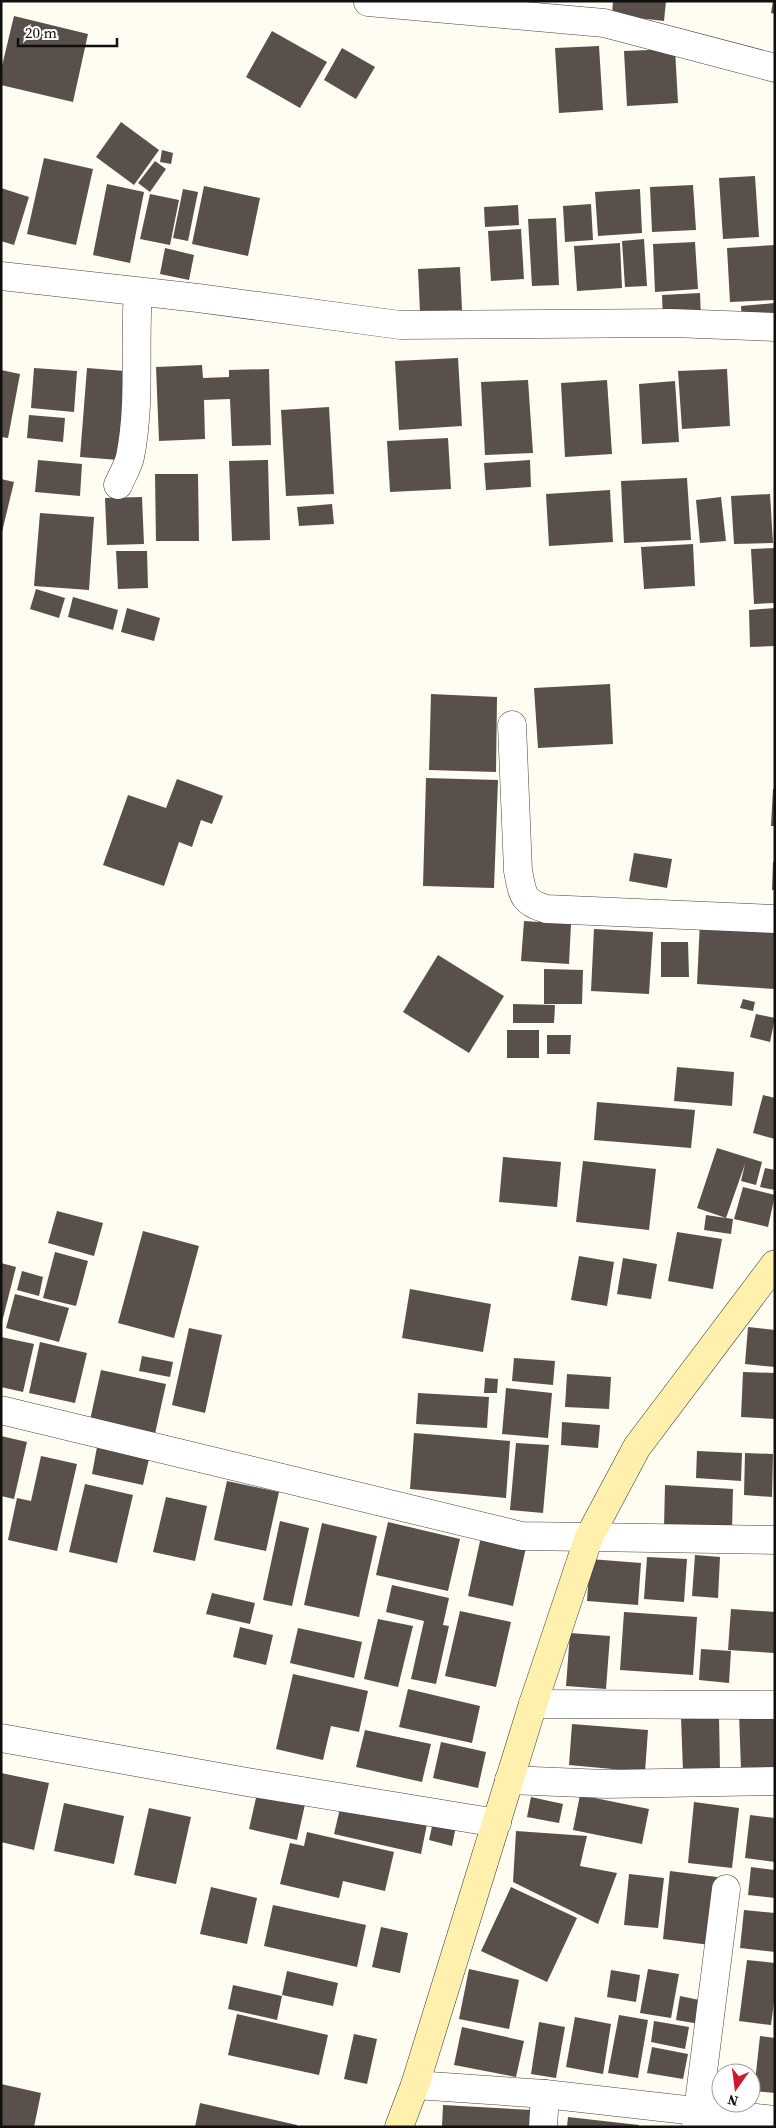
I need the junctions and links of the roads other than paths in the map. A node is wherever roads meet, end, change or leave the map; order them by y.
1 (368, 2) edge
2 (775, 68) edge
3 (1, 276) edge
4 (138, 292) junction
5 (775, 327) edge
6 (118, 485) dead end
7 (512, 725) dead end
8 (775, 919) edge
9 (775, 1264) edge
10 (1, 1410) edge
11 (589, 1537) junction
12 (775, 1540) edge
13 (533, 1704) junction
14 (775, 1705) edge
15 (1, 1738) edge
16 (509, 1780) junction
17 (775, 1780) edge
18 (497, 1823) junction
19 (726, 1889) dead end
20 (415, 2085) junction
21 (545, 2094) junction
22 (697, 2119) edge
23 (775, 2120) edge
24 (399, 2127) edge
25 (542, 2127) edge

1 - 2 street
3 - 4 street
4 - 5 street
4 - 6 street
7 - 8 street
9 - 11 street
10 - 11 street
11 - 12 street
11 - 13 street
13 - 14 street
13 - 16 street
15 - 18 street
16 - 17 street
16 - 18 street
18 - 20 street
19 - 22 street
20 - 21 street
20 - 24 street
21 - 22 street
21 - 25 street
22 - 23 street

